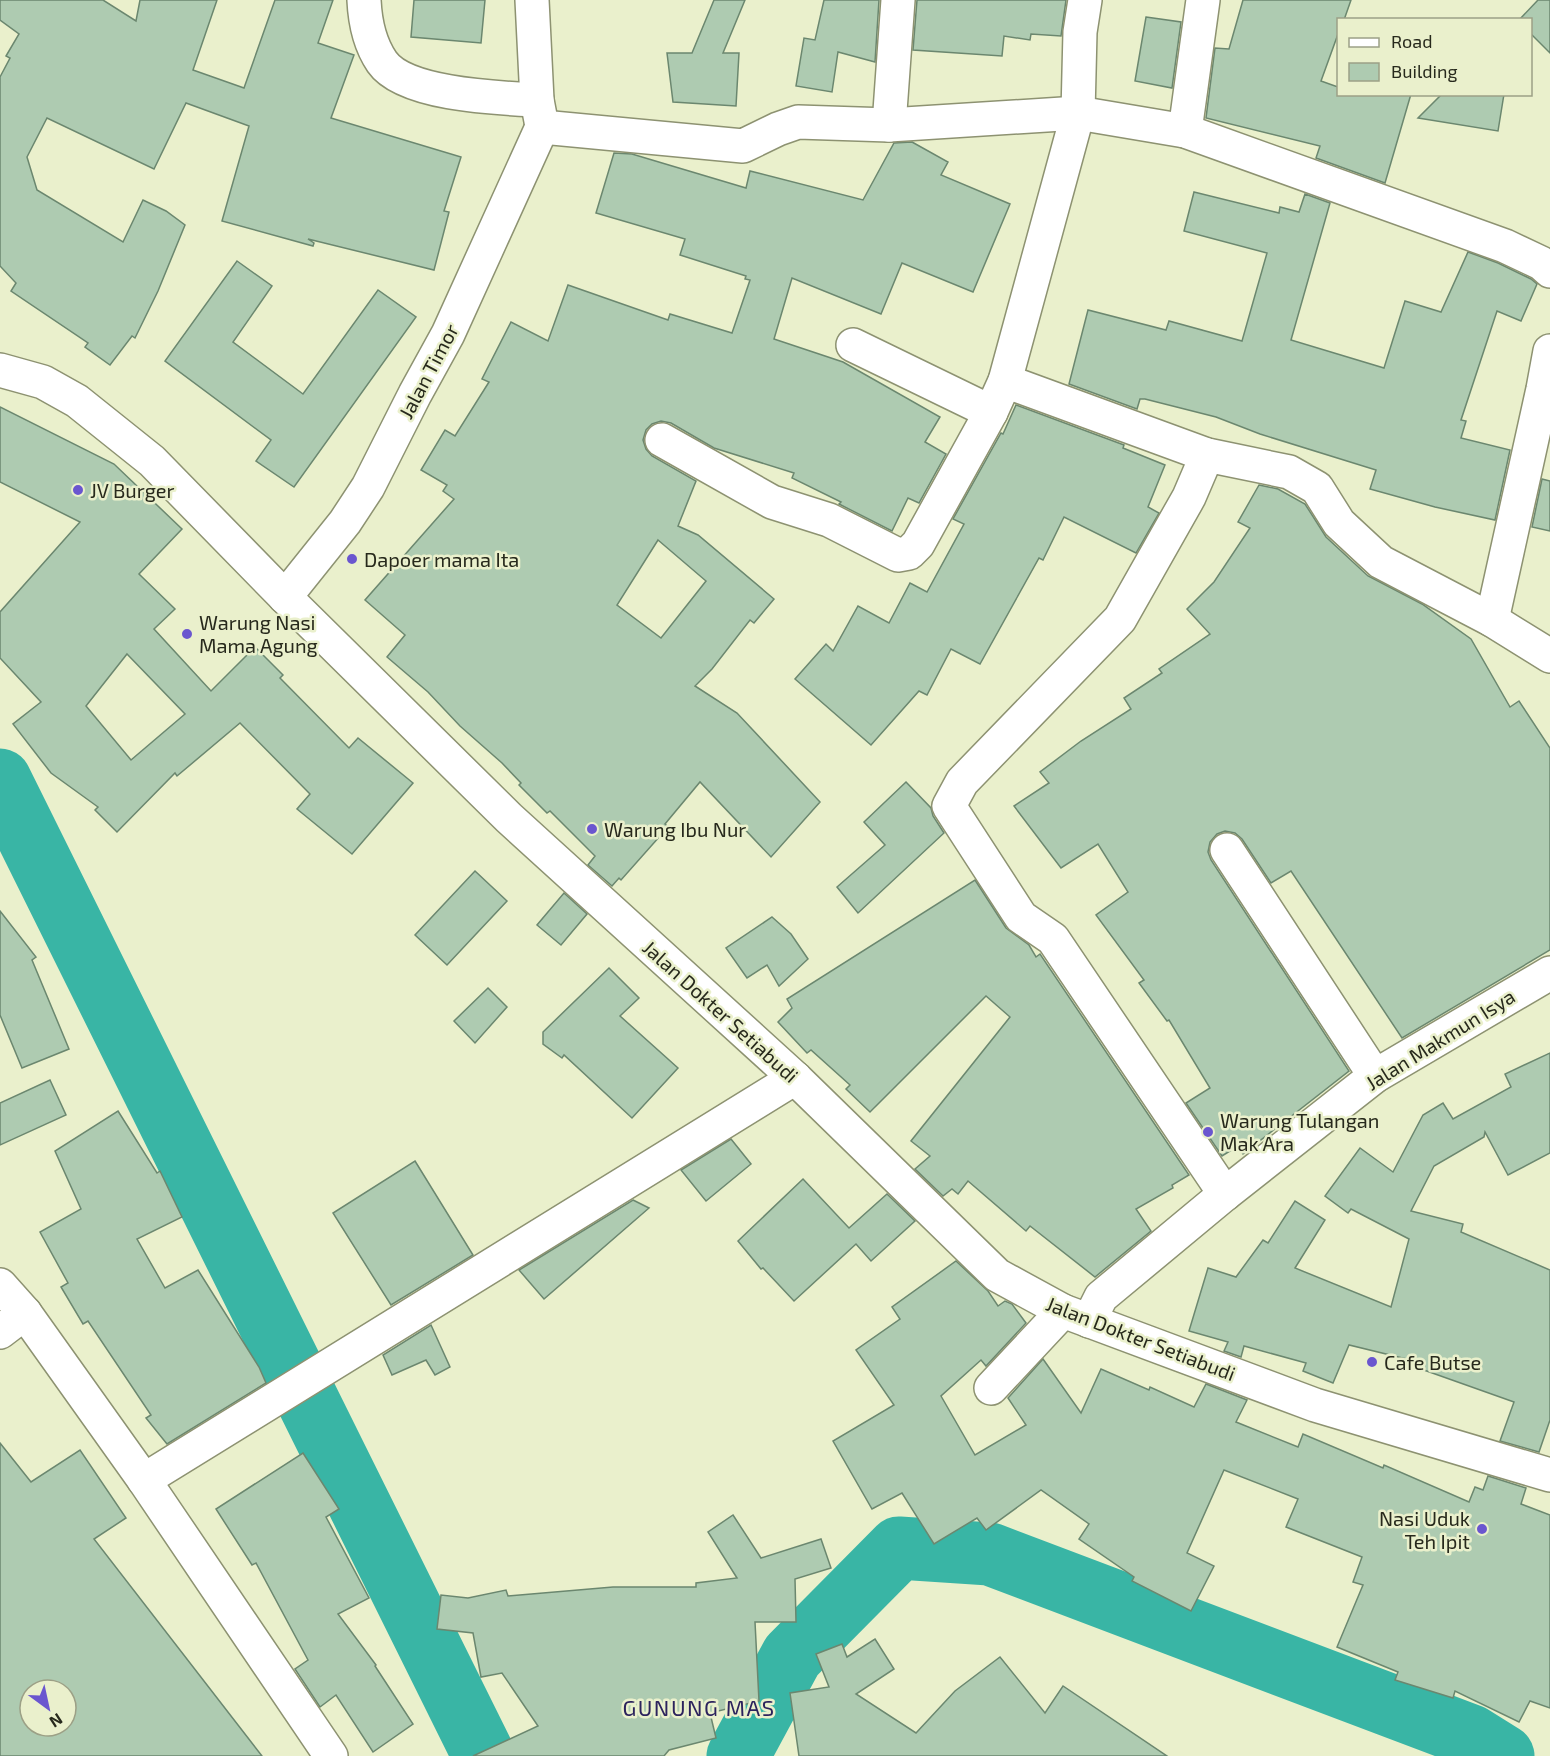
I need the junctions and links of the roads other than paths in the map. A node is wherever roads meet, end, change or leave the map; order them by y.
1 (364, 0) edge
2 (532, 0) edge
3 (898, 0) edge
4 (1084, 0) edge
5 (1203, 0) edge
6 (1078, 113) junction
7 (540, 114) junction
8 (889, 125) junction
9 (1185, 131) junction
10 (1550, 271) edge
11 (853, 345) dead end
12 (1550, 351) edge
13 (0, 370) edge
14 (1005, 381) junction
15 (991, 412) junction
16 (662, 440) dead end
17 (1207, 455) junction
18 (285, 597) junction
19 (1492, 620) junction
20 (1550, 656) edge
21 (1227, 850) dead end
22 (1550, 973) edge
23 (1375, 1076) junction
24 (795, 1077) junction
25 (1225, 1194) junction
26 (0, 1285) edge
27 (1076, 1316) junction
28 (13, 1322) edge
29 (991, 1388) dead end
30 (1550, 1475) edge
31 (144, 1480) junction
32 (330, 1756) edge

1 - 7 street
2 - 7 street
3 - 8 street
4 - 6 street
5 - 9 street
6 - 8 street
6 - 9 street
6 - 14 street
7 - 8 street
7 - 18 street, Jalan Timor
9 - 10 street
11 - 15 street
12 - 19 street
13 - 18 street, Jalan Dokter Setiabudi
14 - 15 street
14 - 17 street
15 - 16 street
17 - 19 street
17 - 25 street
18 - 24 street, Jalan Dokter Setiabudi
19 - 20 street
21 - 23 street
22 - 23 street, Jalan Makmun Isya
23 - 25 street, Jalan Makmun Isya
24 - 27 street, Jalan Dokter Setiabudi
24 - 31 street
25 - 27 street, Jalan Makmun Isya
26 - 28 street
27 - 29 street, Jalan Makmun Isya
27 - 30 street, Jalan Dokter Setiabudi
28 - 31 street
31 - 32 street

